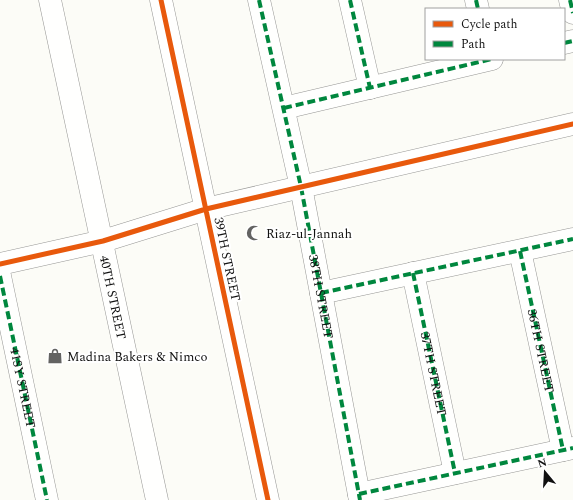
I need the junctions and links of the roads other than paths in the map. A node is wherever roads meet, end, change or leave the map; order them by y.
1 (50, 0) edge
2 (161, 0) edge
3 (260, 0) edge
4 (350, 0) edge
5 (570, 0) edge
6 (573, 13) edge
7 (486, 60) edge
8 (370, 88) junction
9 (284, 108) junction
10 (573, 124) edge
11 (301, 187) junction
12 (206, 209) junction
13 (573, 240) edge
14 (103, 241) junction
15 (520, 251) junction
16 (0, 264) edge
17 (414, 273) junction
18 (0, 276) edge
19 (321, 293) junction
20 (568, 449) edge
21 (455, 473) junction
22 (360, 497) edge
23 (47, 500) edge
24 (157, 500) edge
25 (268, 500) edge

1 - 14 street, 40TH STREET
2 - 12 street, 39TH STREET
3 - 9 street, 38TH STREET
4 - 8 street
5 - 6 street
7 - 8 street
8 - 9 street
9 - 11 street, 38TH STREET
10 - 11 street
11 - 12 street
11 - 19 street, 38TH STREET
12 - 14 street
12 - 25 street, 39TH STREET
13 - 15 street
14 - 16 street
14 - 24 street, 40TH STREET
15 - 17 street
15 - 20 street, 36TH STREET
17 - 19 street
17 - 21 street, 37TH STREET
18 - 23 street, 41SY STREET
19 - 22 street, 38TH STREET
20 - 21 street
21 - 22 street

